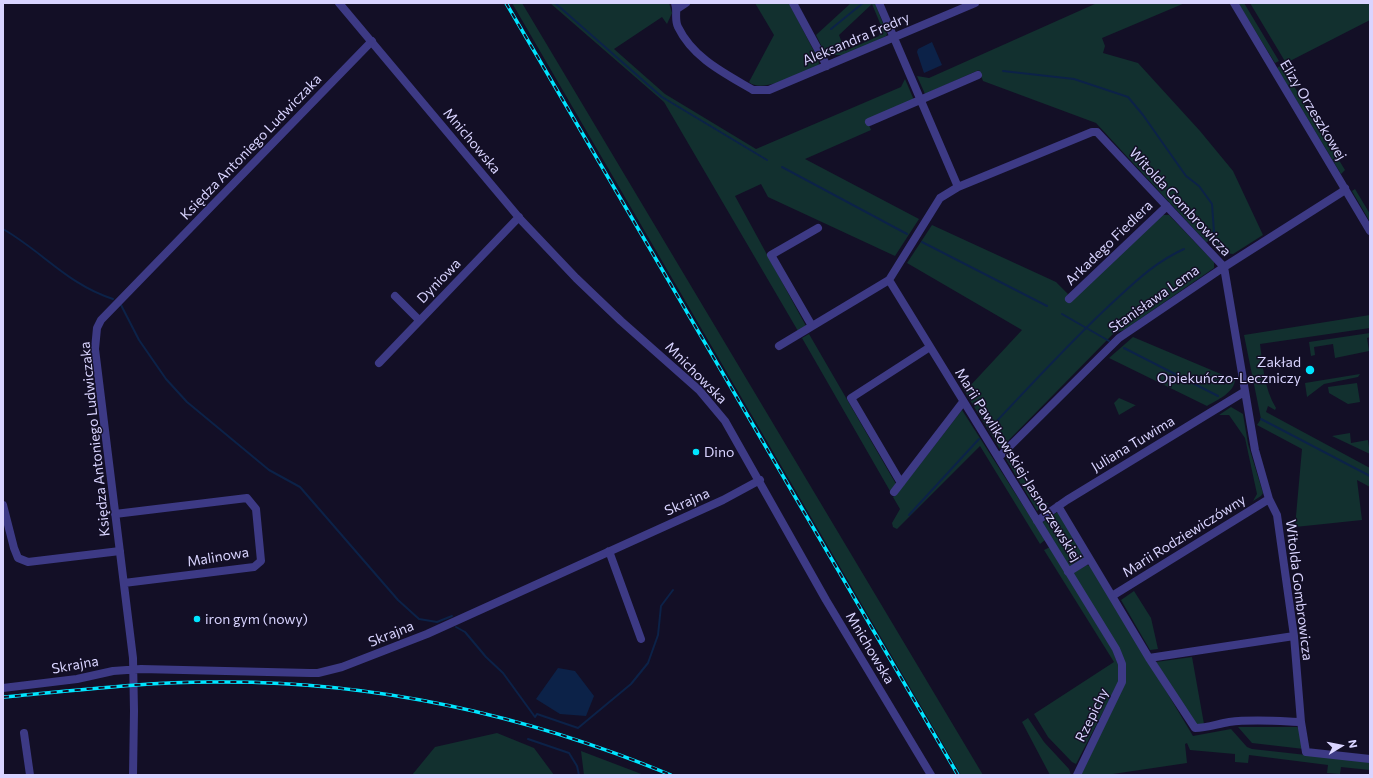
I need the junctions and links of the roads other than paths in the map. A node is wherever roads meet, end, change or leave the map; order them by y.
1 (339, 3) edge
2 (686, 3) edge
3 (793, 3) edge
4 (880, 3) edge
5 (975, 3) edge
6 (1234, 3) edge
7 (676, 6) edge
8 (894, 38) junction
9 (372, 42) junction
10 (827, 66) junction
11 (978, 75) dead end
12 (921, 100) junction
13 (869, 122) dead end
14 (958, 187) junction
15 (1345, 188) junction
16 (1166, 206) junction
17 (519, 217) junction
18 (818, 228) dead end
19 (1370, 231) edge
20 (1224, 267) junction
21 (889, 280) junction
22 (395, 296) dead end
23 (1069, 299) dead end
24 (419, 320) junction
25 (812, 326) junction
26 (780, 346) dead end
27 (930, 347) junction
28 (379, 363) dead end
29 (1244, 392) junction
30 (963, 402) junction
31 (1000, 457) junction
32 (760, 480) junction
33 (901, 483) junction
34 (894, 492) dead end
35 (1269, 499) junction
36 (3, 505) edge
37 (1058, 506) junction
38 (115, 514) junction
39 (1037, 521) junction
40 (120, 551) junction
41 (609, 551) junction
42 (1089, 560) junction
43 (1068, 572) junction
44 (124, 583) junction
45 (1112, 596) junction
46 (1294, 636) junction
47 (641, 639) dead end
48 (1149, 658) junction
49 (1122, 664) joint
50 (134, 670) junction
51 (3, 688) edge
52 (1301, 722) junction
53 (24, 733) dead end
54 (1370, 759) edge
55 (30, 775) edge
56 (133, 775) edge
57 (932, 775) edge
58 (1077, 775) edge

1 - 9 street, Mnichowska
2 - 7 street
3 - 10 street
4 - 8 street
5 - 8 street, Aleksandra Fredry
6 - 15 street, Elizy Orzeszkowej
7 - 10 street, Aleksandra Fredry
8 - 10 street, Aleksandra Fredry
8 - 12 street
9 - 17 street, Mnichowska
9 - 38 street, Księdza Antoniego Ludwiczaka
11 - 12 street
12 - 13 street
12 - 14 street
14 - 16 street, Witolda Gombrowicza
14 - 21 street, Witolda Gombrowicza
15 - 19 street, Elizy Orzeszkowej
15 - 20 street, Stanisława Lema
16 - 20 street, Witolda Gombrowicza
16 - 23 street, Arkadego Fiedlera
17 - 24 street, Dyniowa
17 - 32 street, Mnichowska
18 - 25 street
20 - 29 street, Witolda Gombrowicza
20 - 31 street, Stanisława Lema
21 - 25 street
21 - 27 street, Marii Pawlikowskiej-Jasnorzewskiej
22 - 24 street
24 - 28 street, Dyniowa
25 - 26 street
27 - 30 street, Marii Pawlikowskiej-Jasnorzewskiej
27 - 33 street
29 - 35 street, Witolda Gombrowicza
29 - 37 street, Juliana Tuwima
30 - 31 street, Marii Pawlikowskiej-Jasnorzewskiej
30 - 33 street
31 - 39 street, Marii Pawlikowskiej-Jasnorzewskiej
32 - 41 street, Skrajna
32 - 57 street, Mnichowska
33 - 34 street
35 - 45 street, Marii Rodziewiczówny
35 - 46 street, Witolda Gombrowicza
36 - 40 street
37 - 39 street, Juliana Tuwima
37 - 42 street, Marii Pawlikowskiej-Jasnorzewskiej
38 - 40 street, Księdza Antoniego Ludwiczaka
38 - 44 street, Malinowa
39 - 43 street, Marii Pawlikowskiej-Jasnorzewskiej
40 - 44 street, Księdza Antoniego Ludwiczaka
41 - 47 street
41 - 50 street, Skrajna
42 - 43 street
42 - 45 street, Marii Pawlikowskiej-Jasnorzewskiej
43 - 49 street, Marii Pawlikowskiej-Jasnorzewskiej
44 - 50 street, Księdza Antoniego Ludwiczaka
45 - 48 street, Marii Pawlikowskiej-Jasnorzewskiej
46 - 48 street
46 - 52 street, Witolda Gombrowicza
48 - 52 street, Marii Pawlikowskiej-Jasnorzewskiej
49 - 58 street, Rzepichy
50 - 51 street, Skrajna
50 - 56 street, Księdza Antoniego Ludwiczaka
52 - 54 street, Witolda Gombrowicza
53 - 55 street

